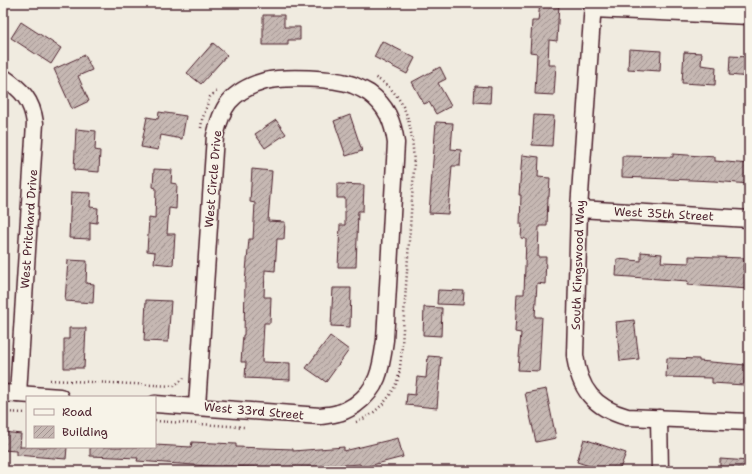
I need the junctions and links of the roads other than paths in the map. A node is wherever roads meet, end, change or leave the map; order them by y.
1 (593, 6) edge
2 (749, 16) edge
3 (3, 77) edge
4 (579, 209) junction
5 (749, 219) edge
6 (10, 394) edge
7 (43, 396) edge
8 (156, 404) edge
9 (197, 406) junction
10 (351, 408) joint
11 (659, 418) junction
12 (749, 422) edge
13 (660, 471) edge

1 - 2 street
1 - 4 street, South Kingswood Way
3 - 6 street, West Pritchard Drive
4 - 5 street, West 35th Street
4 - 11 street, South Kingswood Way
6 - 7 street
8 - 9 street, West 33rd Street
9 - 10 street, West 33rd Street
9 - 10 street, West Circle Drive
11 - 12 street, South Kingswood Way
11 - 13 street

